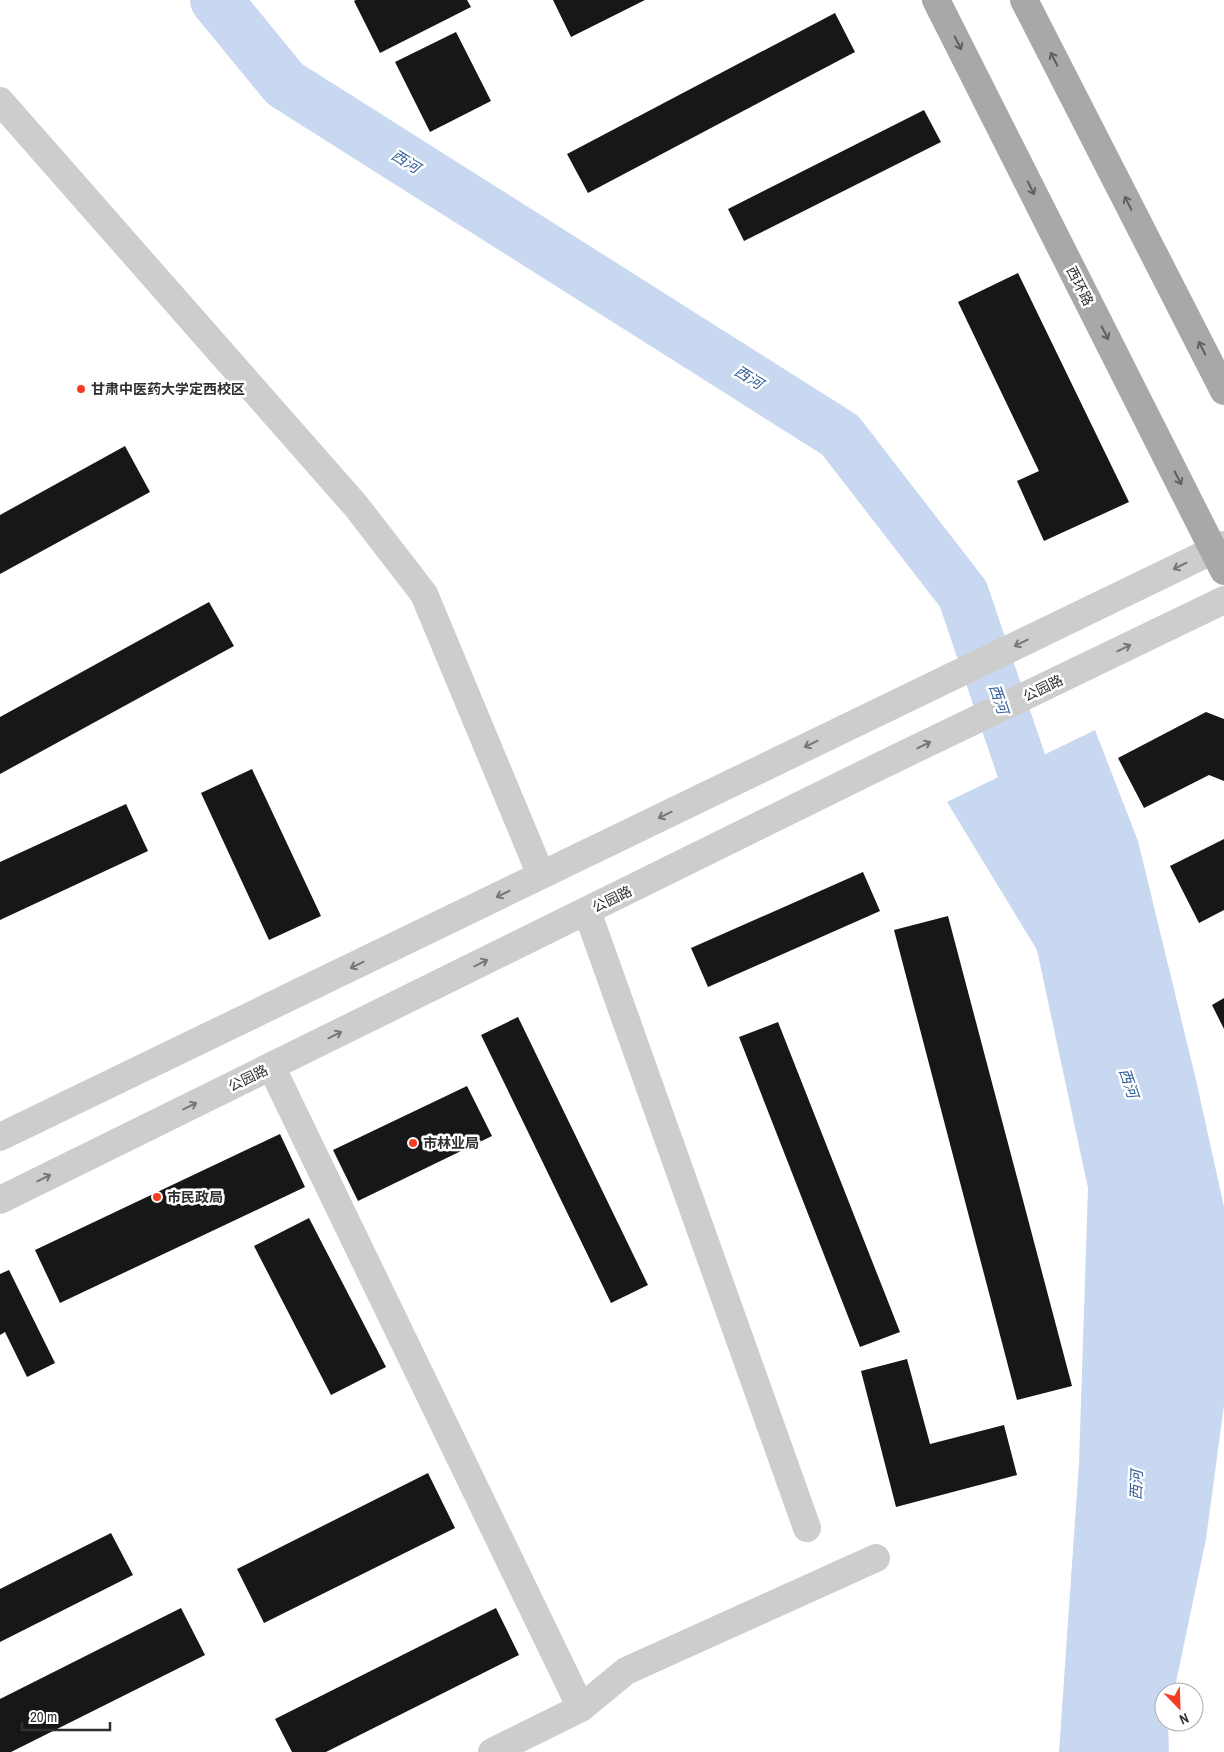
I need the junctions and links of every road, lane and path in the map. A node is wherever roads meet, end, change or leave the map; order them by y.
1 (936, 0) edge
2 (1024, 0) edge
3 (0, 101) edge
4 (1224, 391) edge
5 (1221, 555) edge
6 (1224, 600) edge
7 (541, 875) junction
8 (587, 911) junction
9 (272, 1066) junction
10 (0, 1138) edge
11 (0, 1200) edge
12 (807, 1528) dead end
13 (876, 1558) dead end
14 (581, 1708) junction
15 (492, 1752) edge

1 -> 5 main road, 西环路
4 -> 2 main road
3 - 7 street
5 -> 7 street
8 -> 6 street, 公园路
7 -> 10 street
9 -> 8 street, 公园路
8 - 12 street
11 -> 9 street, 公园路
9 - 14 street
13 - 14 street
14 - 15 street

